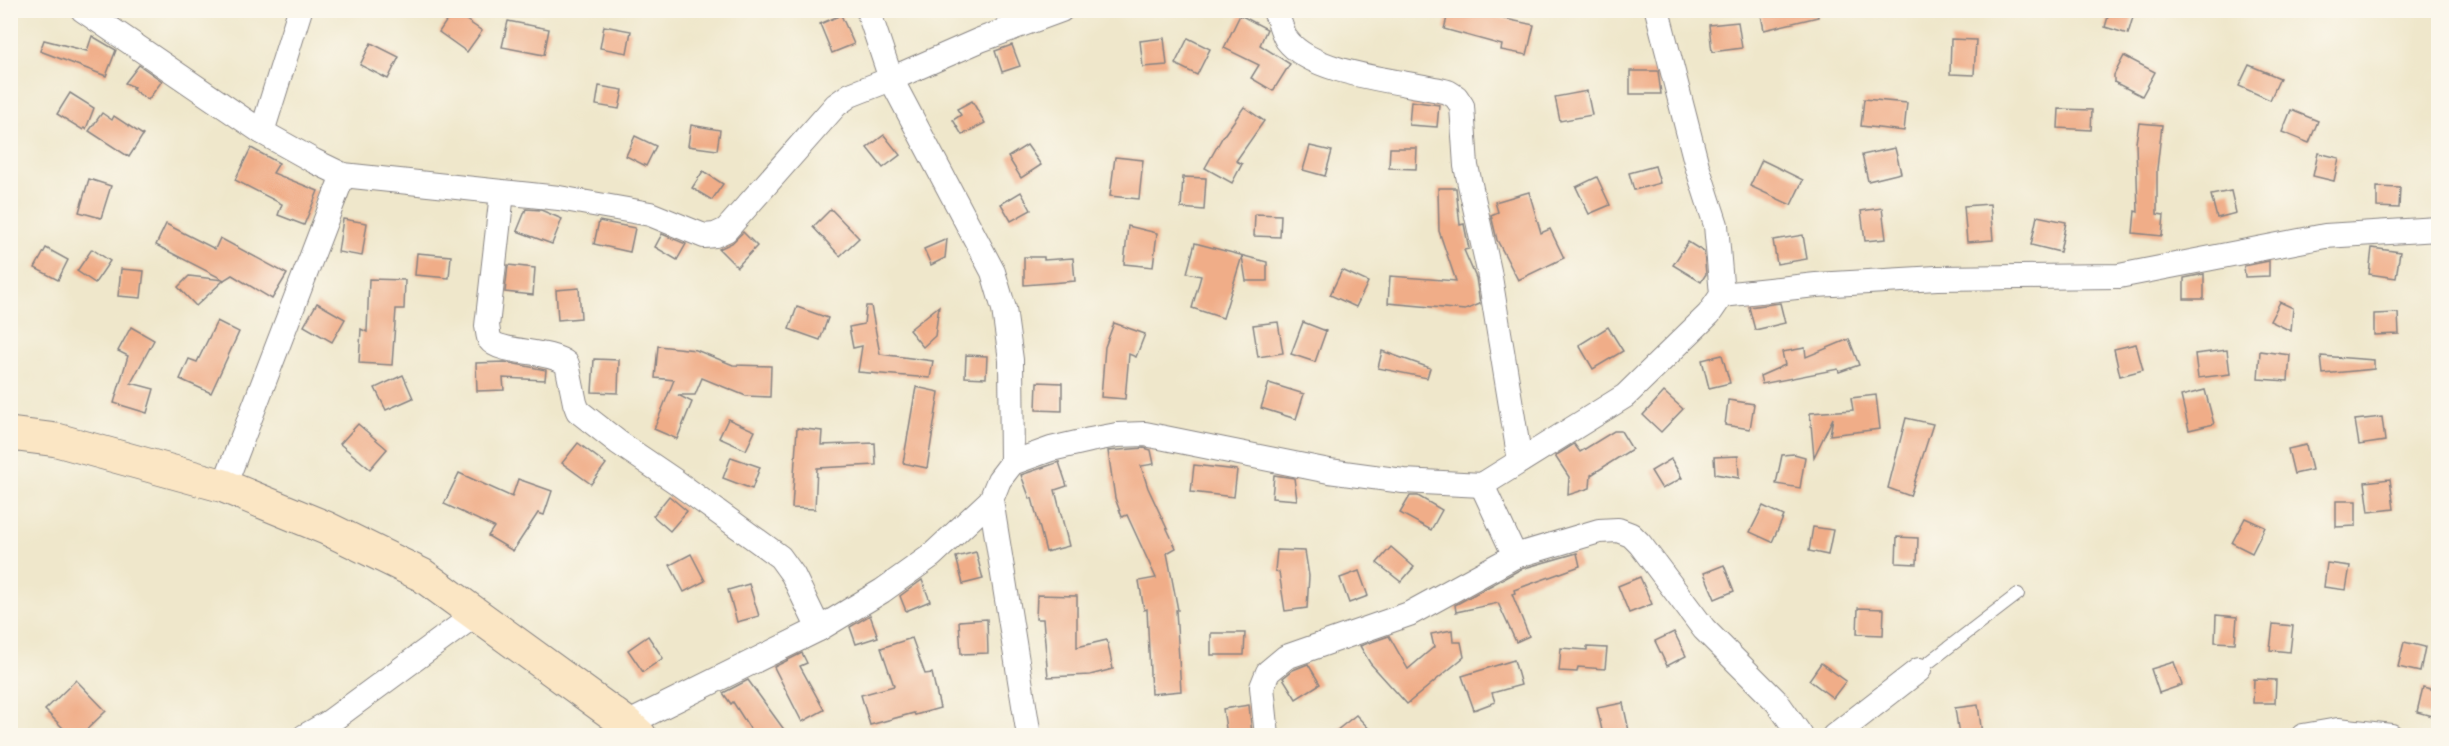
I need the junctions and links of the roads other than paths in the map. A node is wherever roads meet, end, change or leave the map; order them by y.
1 (83, 10) edge
2 (300, 10) edge
3 (868, 10) edge
4 (1061, 10) edge
5 (1274, 10) edge
6 (1657, 10) edge
7 (891, 79) junction
8 (262, 132) junction
9 (343, 175) junction
10 (502, 193) junction
11 (2439, 229) edge
12 (1722, 295) junction
13 (10, 434) edge
14 (1520, 461) junction
15 (1012, 463) junction
16 (1482, 485) junction
17 (224, 486) junction
18 (991, 500) junction
19 (1515, 556) junction
20 (2018, 594) dead end
21 (476, 614) junction
22 (819, 629) junction
23 (1919, 670) joint
24 (633, 730) edge
25 (305, 735) edge
26 (1029, 735) edge
27 (1267, 735) edge
28 (1801, 735) edge
29 (1834, 735) edge
30 (2303, 735) edge
31 (2391, 735) edge

1 - 8 street
2 - 8 street
3 - 7 street
4 - 7 street
5 - 14 street
6 - 12 street
7 - 10 street
7 - 15 street
8 - 9 street
9 - 10 street
9 - 17 street
10 - 22 street
11 - 12 street
12 - 14 street
13 - 17 street
14 - 16 street
15 - 16 street
15 - 18 street
16 - 19 street
17 - 21 street
18 - 22 street
18 - 26 street
19 - 27 street
19 - 28 street
20 - 23 lane
21 - 24 street
21 - 25 street
22 - 24 street
23 - 29 street
30 - 31 street

